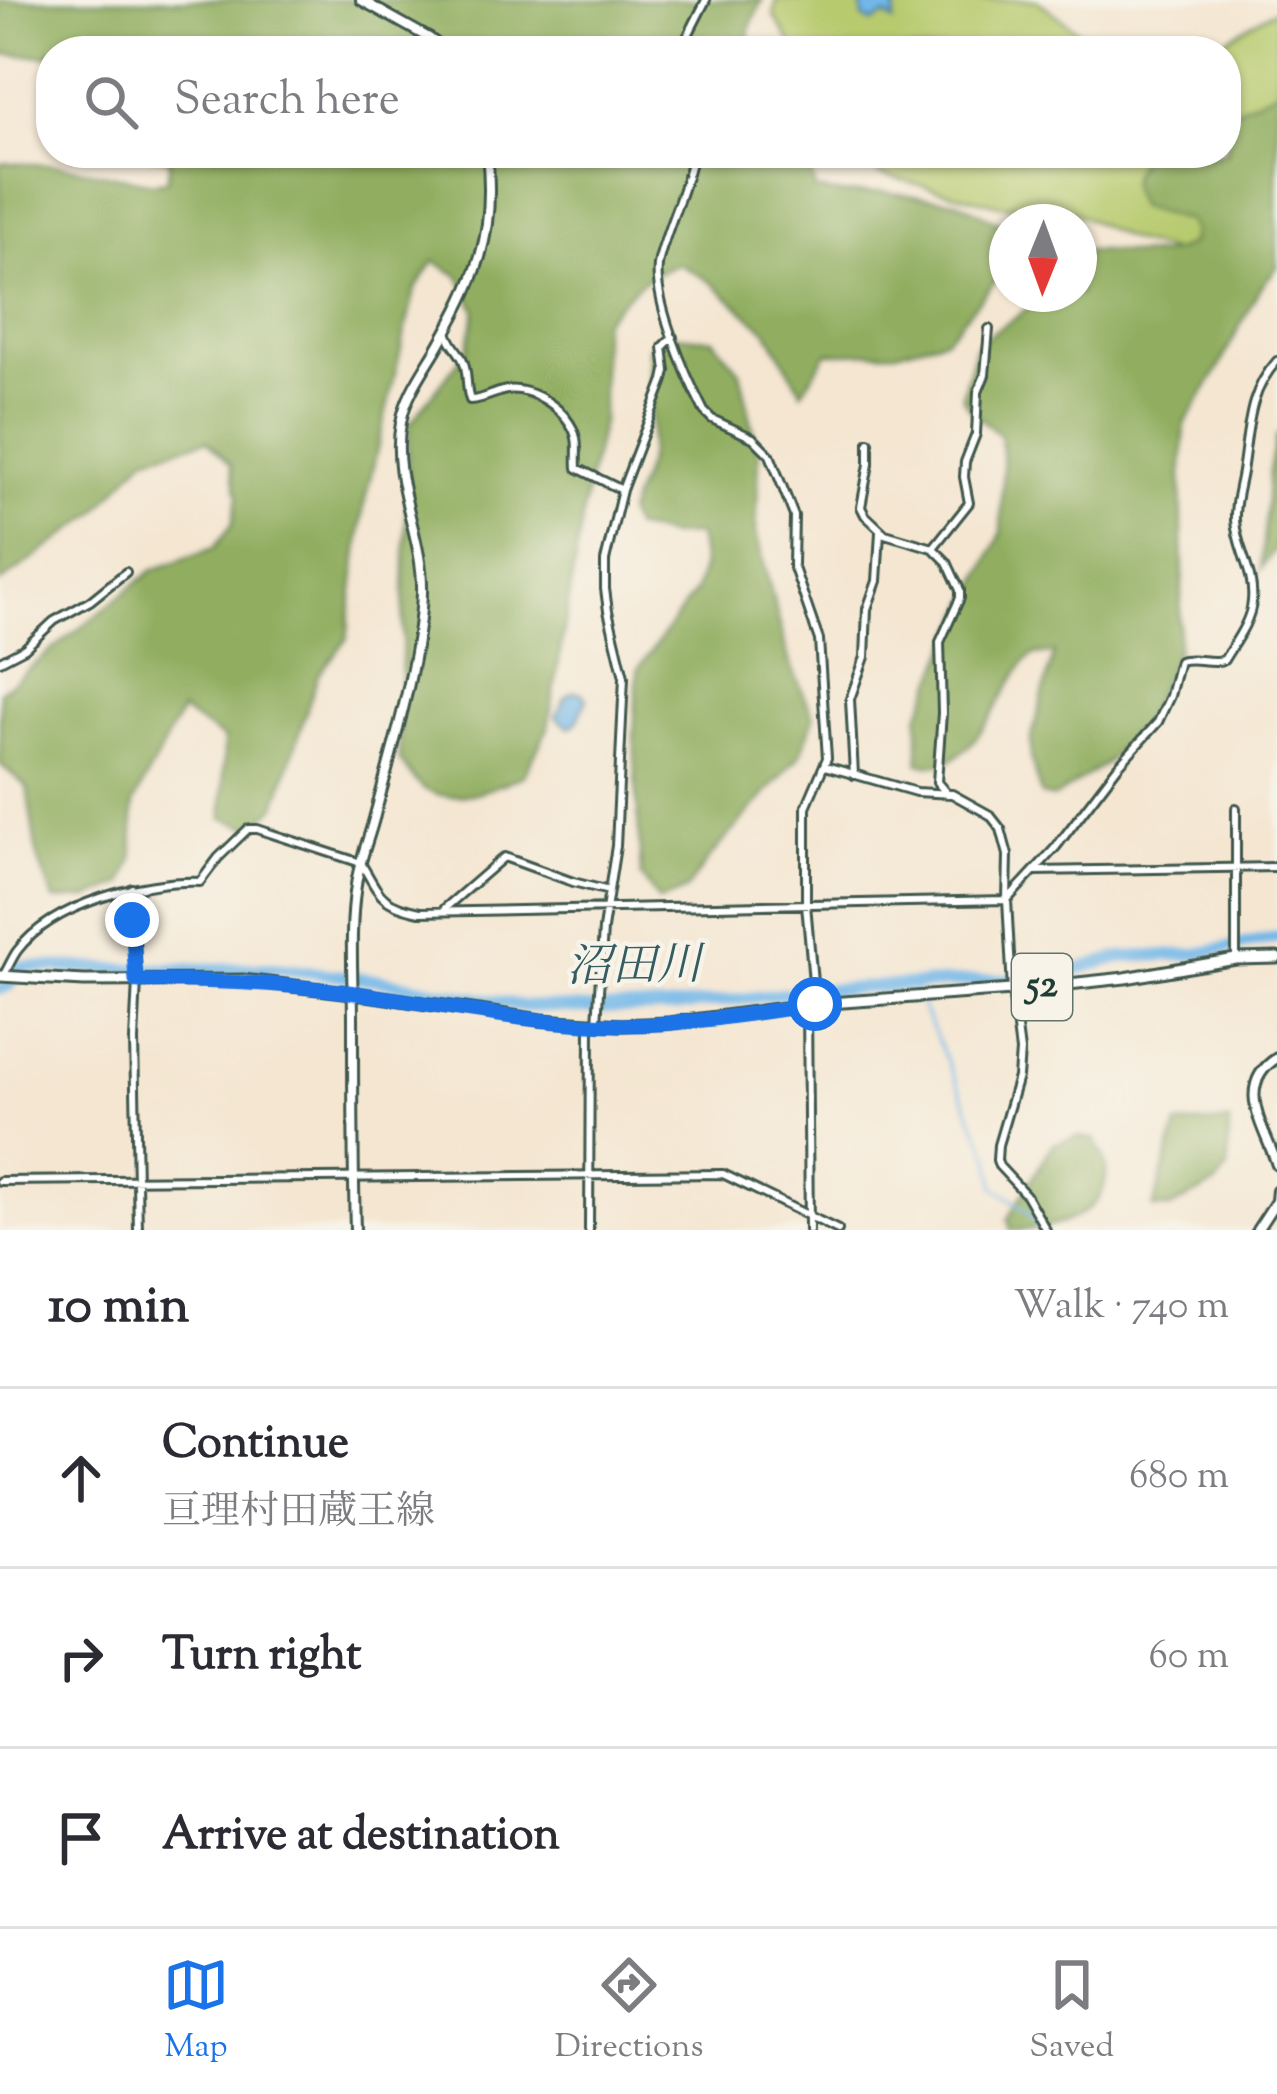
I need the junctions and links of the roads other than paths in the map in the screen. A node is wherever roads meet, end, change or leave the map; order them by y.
1 (362, 0) edge
2 (706, 0) edge
3 (425, 36) edge
4 (688, 36) edge
5 (488, 168) edge
6 (688, 168) edge
7 (989, 329) dead end
8 (446, 331) junction
9 (673, 337) junction
10 (1277, 361) edge
11 (869, 442) dead end
12 (622, 490) junction
13 (880, 531) junction
14 (933, 548) junction
15 (125, 572) dead end
16 (0, 661) edge
17 (825, 766) junction
18 (854, 775) junction
19 (947, 794) junction
20 (1236, 808) dead end
21 (361, 862) junction
22 (1235, 867) junction
23 (1277, 867) edge
24 (1035, 871) junction
25 (132, 888) junction
26 (609, 891) junction
27 (1007, 899) junction
28 (806, 904) junction
29 (606, 908) junction
30 (442, 911) junction
31 (1277, 958) edge
32 (1236, 959) junction
33 (8, 976) edge
34 (136, 981) junction
35 (1012, 990) junction
36 (352, 993) junction
37 (811, 1005) junction
38 (593, 1024) junction
39 (1277, 1058) edge
40 (1277, 1165) edge
41 (589, 1175) junction
42 (354, 1176) junction
43 (137, 1180) junction
44 (0, 1181) edge
45 (1277, 1190) edge
46 (808, 1216) junction
47 (137, 1230) edge
48 (355, 1230) edge
49 (589, 1230) edge
50 (808, 1230) edge
51 (838, 1230) edge
52 (1046, 1230) edge
53 (1257, 1230) edge

1 - 3 street
2 - 4 street
5 - 8 street
6 - 9 street
7 - 14 street
8 - 12 street
8 - 21 street
9 - 12 street
9 - 17 street
10 - 24 street
11 - 13 street
12 - 26 street
13 - 14 street
13 - 18 street
14 - 19 street
15 - 16 street
17 - 18 street
17 - 28 street
18 - 19 street
19 - 27 street
20 - 22 street
21 - 25 street
21 - 30 street
21 - 36 street
22 - 23 street
22 - 24 street
22 - 32 street
24 - 27 street
25 - 33 street
25 - 34 street
26 - 29 street
26 - 30 street
27 - 28 street
27 - 35 street
28 - 29 street
28 - 37 street
29 - 30 street
29 - 38 street
31 - 32 main road, 52
32 - 35 main road, 52
33 - 34 main road, 52
34 - 36 main road, 52
34 - 43 street
35 - 37 main road, 52
35 - 52 street
36 - 38 main road, 52
36 - 42 street
37 - 38 main road, 52
37 - 46 street
38 - 41 street
39 - 40 street
41 - 42 street
41 - 46 street
41 - 49 street
42 - 43 street
42 - 48 street
43 - 44 street
43 - 47 street
45 - 53 street
46 - 50 street
46 - 51 street

